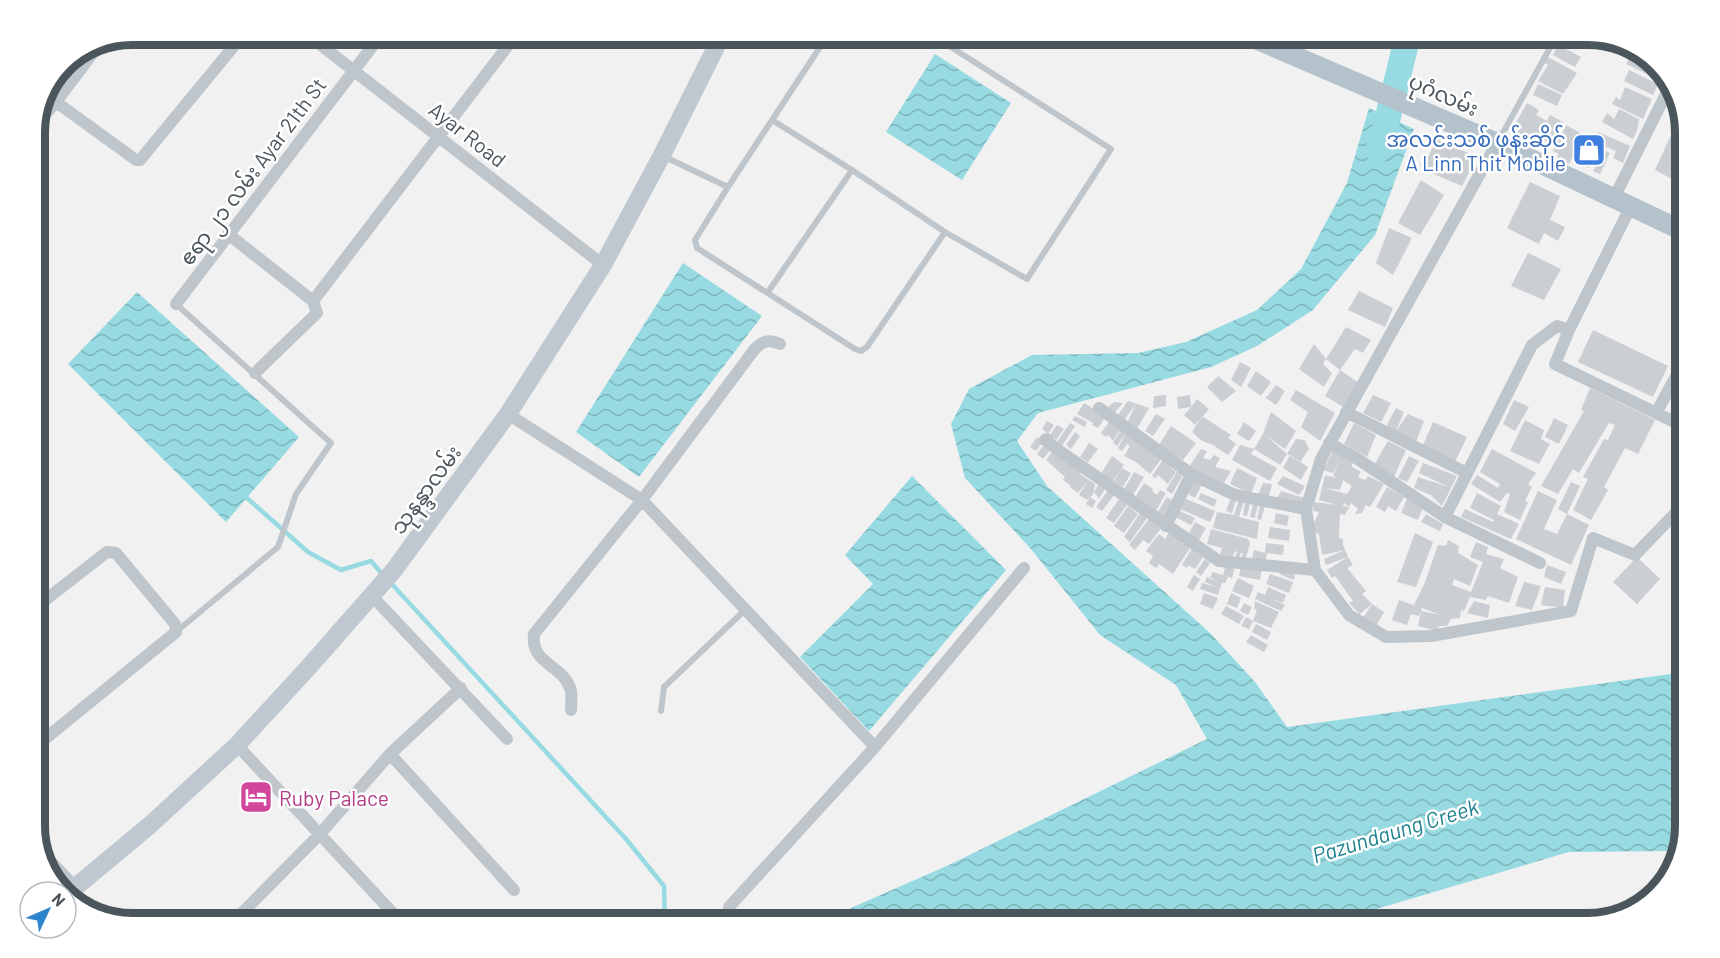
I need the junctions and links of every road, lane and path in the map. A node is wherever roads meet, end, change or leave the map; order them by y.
1 (234, 45) edge
2 (322, 45) edge
3 (373, 45) edge
4 (508, 45) edge
5 (717, 45) edge
6 (821, 45) edge
7 (949, 45) edge
8 (1272, 45) edge
9 (1551, 45) edge
10 (90, 57) edge
11 (354, 69) junction
12 (1666, 96) edge
13 (56, 102) junction
14 (48, 111) edge
15 (772, 120) junction
16 (439, 136) junction
17 (1497, 143) junction
18 (662, 155) junction
19 (852, 170) junction
20 (728, 187) junction
21 (1623, 202) junction
22 (1675, 227) edge
23 (945, 232) junction
24 (228, 234) junction
25 (603, 265) junction
26 (768, 292) junction
27 (313, 301) junction
28 (176, 303) joint
29 (1569, 330) junction
30 (780, 344) dead end
31 (255, 373) junction
32 (1675, 378) edge
33 (1099, 408) dead end
34 (1346, 412) junction
35 (1656, 413) junction
36 (508, 414) junction
37 (1675, 422) edge
38 (1046, 439) dead end
39 (1329, 443) junction
40 (1467, 473) junction
41 (1191, 474) junction
42 (642, 500) junction
43 (1306, 509) junction
44 (1675, 513) edge
45 (1444, 517) junction
46 (1166, 526) junction
47 (1540, 563) dead end
48 (1024, 568) dead end
49 (1316, 570) junction
50 (372, 596) junction
51 (45, 600) edge
52 (745, 610) junction
53 (175, 628) junction
54 (460, 688) junction
55 (571, 710) dead end
56 (661, 711) dead end
57 (45, 738) edge
58 (507, 739) dead end
59 (237, 745) junction
60 (875, 747) junction
61 (390, 754) junction
62 (319, 836) junction
63 (78, 885) edge
64 (514, 890) dead end
65 (729, 907) dead end
66 (243, 912) edge
67 (392, 913) edge

1 - 13 street
2 - 11 street, Ayar Road
3 - 11 street, ဧရာ ၂၁ လမ်း Ayar 21th St
4 - 16 street
5 - 18 main road, သုနန္ဒာလမ်း
6 - 15 lane
7 - 23 lane
8 - 17 main road, ပုဂံလမ်း
9 - 17 lane
10 - 13 street
11 - 16 street, Ayar Road
11 - 24 street, ဧရာ ၂၁ လမ်း Ayar 21th St
12 - 21 street
13 - 14 street
15 - 19 lane
15 - 20 lane
16 - 25 street, Ayar Road
16 - 27 street
17 - 21 main road, ပုဂံလမ်း
17 - 34 street
18 - 20 lane
18 - 25 main road, သုနန္ဒာလမ်း
19 - 23 lane
19 - 26 lane
20 - 26 lane
21 - 22 main road, ပုဂံလမ်း
21 - 29 street
23 - 26 lane
24 - 27 street
24 - 28 street, ဧရာ ၂၁ လမ်း Ayar 21th St
25 - 36 main road, သုနန္ဒာလမ်း
27 - 31 street
28 - 31 lane
29 - 35 street
29 - 40 street
30 - 42 street
31 - 53 lane
32 - 35 street
33 - 41 street
34 - 39 street
34 - 40 street
35 - 37 street
36 - 42 street
36 - 50 main road, သုနန္ဒာလမ်း
38 - 46 street
39 - 43 street
39 - 45 street
40 - 45 street
41 - 43 street
41 - 46 street
42 - 52 street
42 - 55 street
43 - 49 street
44 - 49 street
45 - 47 street
46 - 49 street
48 - 60 street
50 - 54 street
50 - 59 main road, သုနန္ဒာလမ်း
51 - 53 street
52 - 56 lane
52 - 60 street
53 - 57 street
54 - 58 street
54 - 61 street
59 - 62 street
59 - 63 main road, သုနန္ဒာလမ်း
60 - 65 street
61 - 62 street
61 - 64 street
62 - 66 street
62 - 67 street

